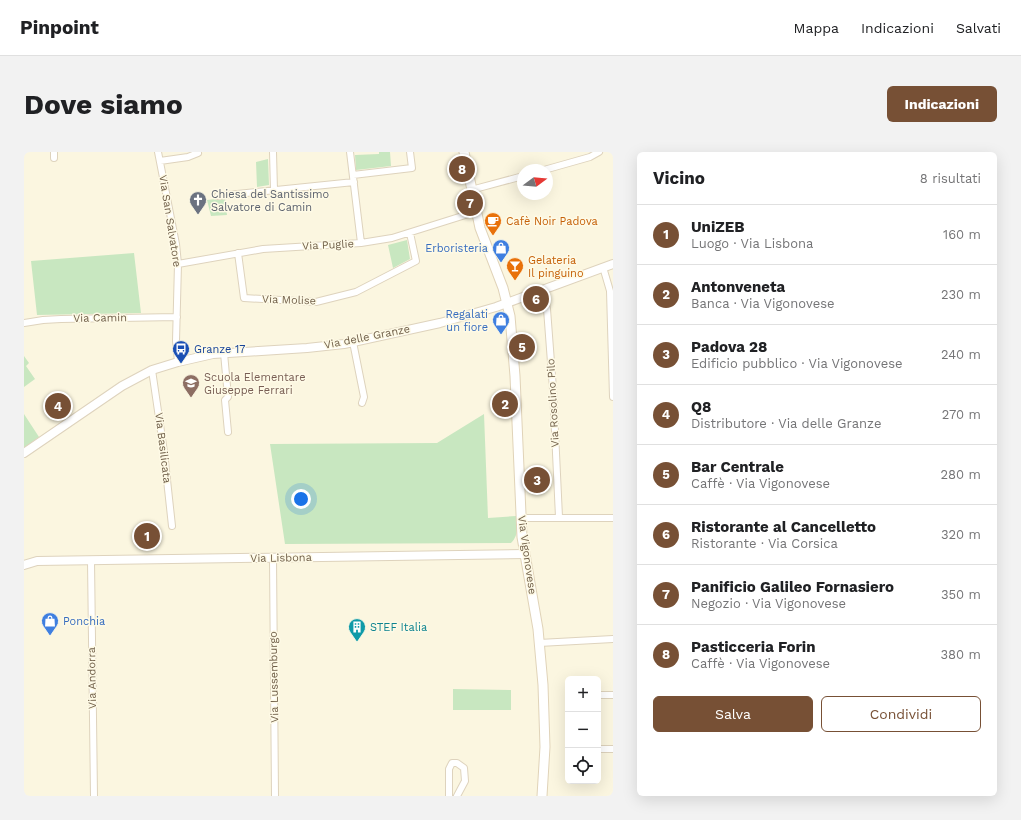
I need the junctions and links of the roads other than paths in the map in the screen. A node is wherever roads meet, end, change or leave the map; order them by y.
1 (158, 152) edge
2 (273, 152) edge
3 (350, 152) edge
4 (410, 152) edge
5 (464, 152) edge
6 (599, 152) edge
7 (197, 156) dead end
8 (160, 161) junction
9 (553, 167) edge
10 (353, 175) junction
11 (517, 178) edge
12 (354, 182) junction
13 (274, 190) junction
14 (471, 190) junction
15 (218, 196) dead end
16 (475, 212) junction
17 (410, 233) junction
18 (361, 243) junction
19 (238, 253) junction
20 (178, 264) junction
21 (613, 264) edge
22 (603, 267) junction
23 (543, 290) junction
24 (507, 303) junction
25 (177, 317) junction
26 (24, 323) edge
27 (353, 342) junction
28 (224, 353) junction
29 (178, 362) junction
30 (152, 370) junction
31 (613, 375) edge
32 (613, 397) edge
33 (362, 403) dead end
34 (228, 432) dead end
35 (24, 453) edge
36 (559, 517) junction
37 (521, 518) junction
38 (613, 518) edge
39 (172, 526) dead end
40 (525, 554) junction
41 (24, 558) edge
42 (272, 558) junction
43 (37, 561) junction
44 (91, 561) junction
45 (24, 565) edge
46 (613, 639) edge
47 (539, 643) junction
48 (601, 695) edge
49 (613, 695) edge
50 (613, 748) edge
51 (601, 750) edge
52 (94, 796) edge
53 (275, 796) edge
54 (450, 796) edge
55 (457, 796) edge
56 (542, 796) edge

1 - 8 street, Via San Salvatore
2 - 13 street
3 - 10 street
4 - 10 street
5 - 14 main road, Via Vigonovese
6 - 9 street
7 - 8 street
8 - 20 street, Via San Salvatore
10 - 12 street
11 - 14 street
12 - 13 street
12 - 18 street
13 - 15 street
14 - 16 main road, Via Vigonovese
16 - 17 street, Via Puglie
16 - 24 main road, Via Vigonovese
17 - 18 street, Via Puglie
17 - 19 street, Via Molise
18 - 19 street, Via Puglie
19 - 20 street, Via Puglie
20 - 25 street, Via San Salvatore
21 - 22 street, Via delle Granze
22 - 23 street, Via delle Granze
22 - 31 street
23 - 24 street, Via delle Granze
23 - 36 street, Via Rosolino Pilo
24 - 27 street, Via delle Granze
24 - 37 main road, Via Vigonovese
25 - 26 street, Via Camin
25 - 29 street, Via San Salvatore
27 - 28 street, Via delle Granze
27 - 33 street
28 - 29 street, Via delle Granze
28 - 34 street
29 - 30 street, Via delle Granze
30 - 35 street, Via delle Granze
30 - 39 street, Via Basilicata
31 - 32 street
36 - 37 street
36 - 38 street
37 - 40 main road, Via Vigonovese
40 - 42 street, Via Lisbona
40 - 47 main road, Via Vigonovese
41 - 43 street, Via Lisbona
42 - 44 street, Via Lisbona
42 - 53 street, Via Lussemburgo
43 - 44 street, Via Lisbona
43 - 45 street, Via Lisbona
44 - 52 street, Via Andorra
46 - 47 street
47 - 56 main road, Via Vigonovese
48 - 49 street
50 - 51 street
54 - 55 street

